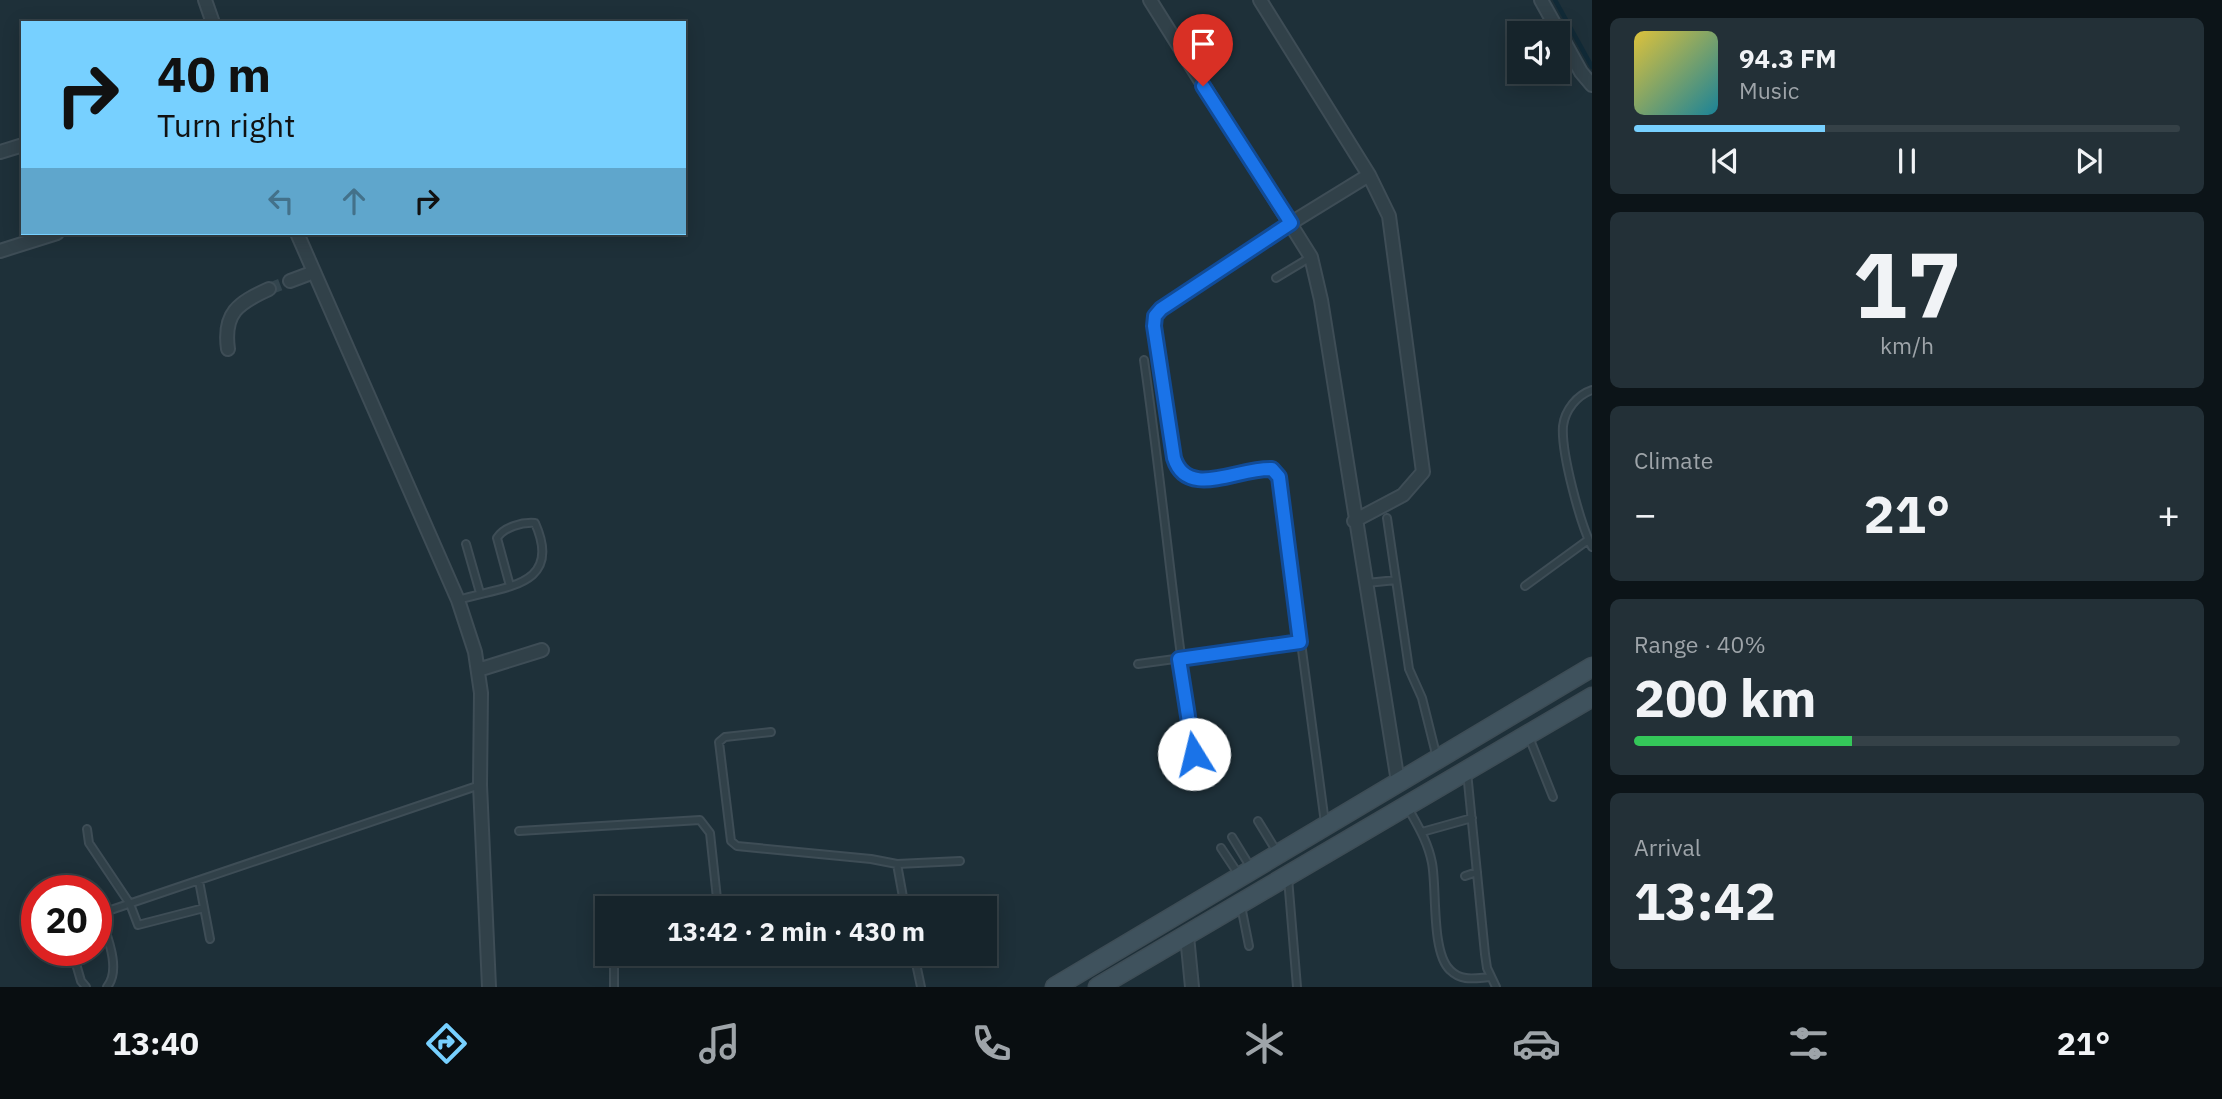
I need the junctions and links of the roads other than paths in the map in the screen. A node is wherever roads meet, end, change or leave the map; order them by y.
1 (205, 0) edge
2 (1150, 0) edge
3 (1260, 0) edge
4 (1541, 0) edge
5 (212, 21) edge
6 (1592, 85) edge
7 (21, 146) edge
8 (0, 152) edge
9 (1369, 175) junction
10 (1291, 223) junction
11 (51, 235) edge
12 (298, 235) edge
13 (0, 251) edge
14 (1311, 257) junction
15 (314, 272) junction
16 (1276, 278) dead end
17 (290, 281) tunnel mouth
18 (269, 289) tunnel mouth
19 (228, 349) dead end
20 (1144, 360) dead end
21 (1592, 390) edge
22 (1387, 517) dead end
23 (1354, 521) junction
24 (1588, 540) junction
25 (466, 544) dead end
26 (1592, 547) edge
27 (1396, 580) junction
28 (1365, 583) junction
29 (510, 586) junction
30 (1525, 586) dead end
31 (480, 593) junction
32 (458, 600) junction
33 (1300, 642) junction
34 (542, 650) dead end
35 (1179, 659) junction
36 (1138, 664) dead end
37 (1592, 667) edge
38 (478, 670) junction
39 (1592, 697) edge
40 (771, 733) dead end
41 (1528, 733) junction
42 (1437, 758) junction
43 (1466, 770) junction
44 (1198, 778) dead end
45 (1398, 782) junction
46 (480, 785) junction
47 (1553, 797) dead end
48 (1406, 807) junction
49 (1472, 818) junction
50 (1258, 821) dead end
51 (1325, 825) junction
52 (87, 828) dead end
53 (519, 831) dead end
54 (1422, 832) junction
55 (1232, 837) dead end
56 (1221, 848) dead end
57 (1278, 853) junction
58 (960, 861) dead end
59 (897, 864) junction
60 (1477, 872) junction
61 (1246, 873) junction
62 (1288, 876) junction
63 (1465, 876) dead end
64 (1444, 880) dead end
65 (199, 881) junction
66 (1434, 883) junction
67 (717, 896) edge
68 (903, 896) edge
69 (130, 904) junction
70 (1241, 904) junction
71 (204, 908) junction
72 (112, 910) edge
73 (1187, 936) junction
74 (210, 939) dead end
75 (1249, 946) dead end
76 (112, 963) edge
77 (76, 966) edge
78 (614, 966) edge
79 (917, 966) edge
80 (1491, 977) junction
81 (86, 987) edge
82 (107, 987) edge
83 (489, 987) edge
84 (614, 987) edge
85 (921, 987) edge
86 (1055, 987) edge
87 (1098, 987) edge
88 (1192, 987) edge
89 (1297, 987) edge
90 (1496, 987) edge

1 - 5 street
2 - 10 street
3 - 9 street
4 - 6 street
7 - 8 street
9 - 10 street
9 - 23 street
10 - 14 street
10 - 33 lane
11 - 13 street
12 - 15 street
14 - 16 lane
14 - 23 street
15 - 17 street
15 - 32 street
18 - 19 street
20 - 35 lane
21 - 24 lane
22 - 27 lane
23 - 28 street
24 - 26 lane
24 - 30 lane
25 - 31 lane
27 - 28 lane
27 - 42 lane
28 - 45 street
29 - 29 lane
29 - 31 lane
31 - 32 lane
32 - 38 street
33 - 35 lane
33 - 51 lane
34 - 38 street
35 - 36 lane
35 - 44 lane
37 - 42 main road
38 - 46 street
39 - 41 main road
40 - 59 lane
41 - 43 main road
41 - 47 lane
42 - 45 main road
43 - 48 main road
43 - 49 lane
45 - 51 main road
46 - 65 lane
46 - 83 street
48 - 54 lane
48 - 62 main road
49 - 54 lane
49 - 60 lane
50 - 57 lane
51 - 57 main road
52 - 69 lane
53 - 67 lane
54 - 66 lane
55 - 61 lane
56 - 61 lane
57 - 61 main road
58 - 59 lane
59 - 68 lane
60 - 63 lane
60 - 80 lane
61 - 86 main road
62 - 70 main road
62 - 89 lane
64 - 66 lane
65 - 69 lane
65 - 71 lane
66 - 80 lane
69 - 71 lane
69 - 72 lane
70 - 73 main road
70 - 75 lane
71 - 74 lane
73 - 87 main road
73 - 88 street
76 - 82 lane
77 - 81 lane
78 - 84 lane
79 - 85 lane
80 - 90 lane

